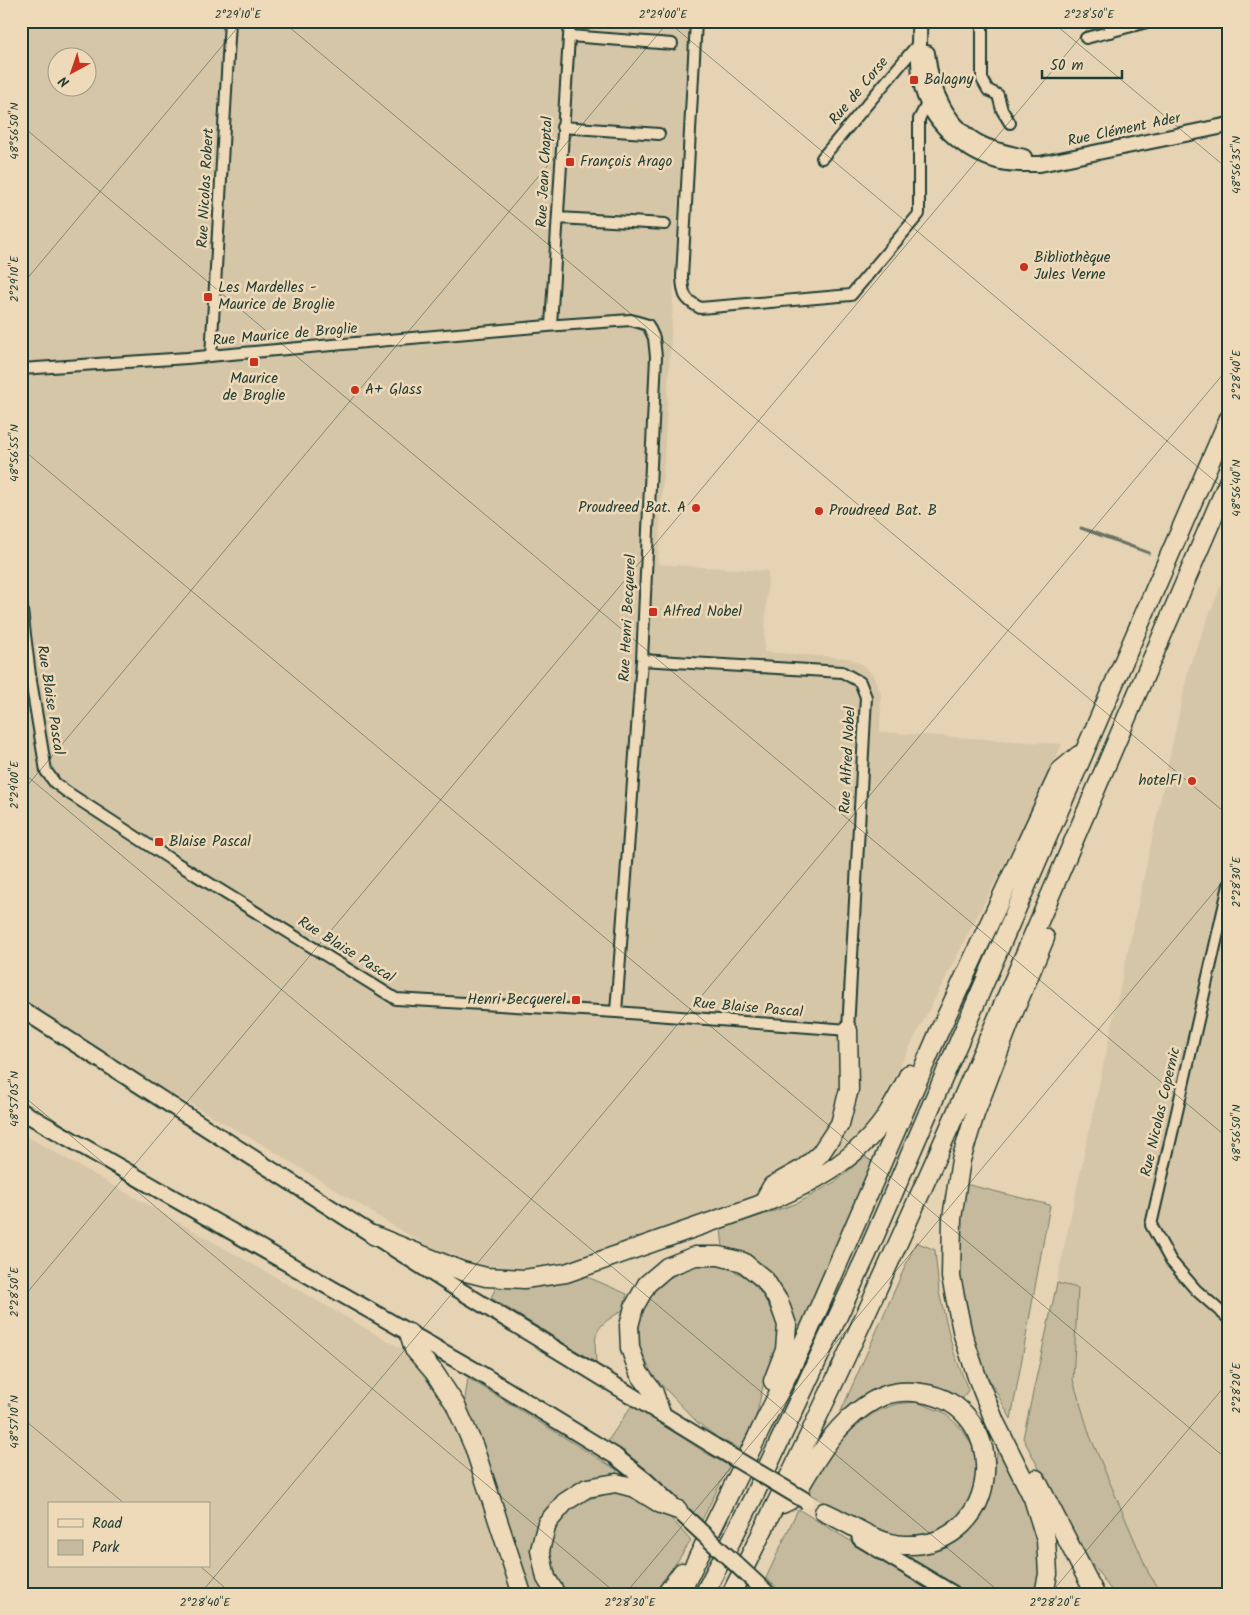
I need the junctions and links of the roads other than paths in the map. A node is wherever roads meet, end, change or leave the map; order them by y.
1 (230, 21) edge
2 (570, 21) edge
3 (696, 21) edge
4 (919, 21) edge
5 (925, 21) edge
6 (982, 21) edge
7 (1108, 21) edge
8 (1151, 21) edge
9 (1110, 32) junction
10 (570, 36) junction
11 (1086, 38) dead end
12 (672, 44) dead end
13 (918, 44) junction
14 (933, 100) junction
15 (1010, 123) dead end
16 (1229, 125) edge
17 (562, 127) junction
18 (659, 134) dead end
19 (822, 158) dead end
20 (558, 218) junction
21 (665, 224) dead end
22 (551, 326) junction
23 (211, 356) junction
24 (21, 369) edge
25 (1229, 418) edge
26 (1229, 480) edge
27 (21, 602) edge
28 (642, 660) junction
29 (1083, 752) junction
30 (1066, 861) junction
31 (1229, 885) edge
32 (21, 1009) edge
33 (616, 1012) junction
34 (848, 1030) junction
35 (938, 1034) junction
36 (21, 1111) edge
37 (762, 1204) junction
38 (373, 1235) junction
39 (1229, 1319) edge
40 (409, 1333) junction
41 (776, 1399) junction
42 (660, 1412) junction
43 (995, 1422) junction
44 (775, 1507) junction
45 (824, 1512) junction
46 (680, 1513) junction
47 (696, 1564) junction
48 (522, 1594) edge
49 (556, 1594) edge
50 (666, 1594) edge
51 (680, 1594) edge
52 (704, 1594) edge
53 (731, 1594) edge
54 (768, 1594) edge
55 (953, 1594) edge
56 (1044, 1594) edge
57 (1095, 1594) edge

1 - 23 street, Rue Nicolas Robert
2 - 10 street, Rue Jean Chaptal
3 - 14 street
4 - 13 street, Rue Clément Ader
5 - 14 street, Rue Clément Ader
6 - 15 street
7 - 9 street
8 - 9 street
9 - 11 street
10 - 12 street
10 - 17 street, Rue Jean Chaptal
13 - 14 street, Rue Clément Ader
13 - 19 street, Rue de Corse
14 - 16 street, Rue Clément Ader
17 - 18 street
17 - 20 street, Rue Jean Chaptal
20 - 21 street
20 - 22 street, Rue Jean Chaptal
22 - 23 street, Rue Maurice de Broglie
22 - 28 street, Rue Henri Becquerel
23 - 24 street, Rue Maurice de Broglie
25 - 29 highway
26 - 30 highway
27 - 33 street, Rue Blaise Pascal
28 - 33 street, Rue Henri Becquerel
28 - 34 street, Rue Alfred Nobel
29 - 35 highway
29 - 52 highway
30 - 43 highway
30 - 44 highway
31 - 39 street, Rue Nicolas Copernic
32 - 38 main road
33 - 34 street, Rue Blaise Pascal
34 - 37 highway
35 - 37 highway
35 - 41 highway
36 - 40 main road
37 - 38 highway
38 - 42 main road
40 - 46 main road
40 - 48 highway
41 - 42 highway
41 - 47 highway
42 - 45 main road, bridge
43 - 56 highway
43 - 57 highway
44 - 45 highway
44 - 53 highway
45 - 55 main road
46 - 49 highway
46 - 54 main road, bridge
47 - 50 highway
47 - 51 highway

